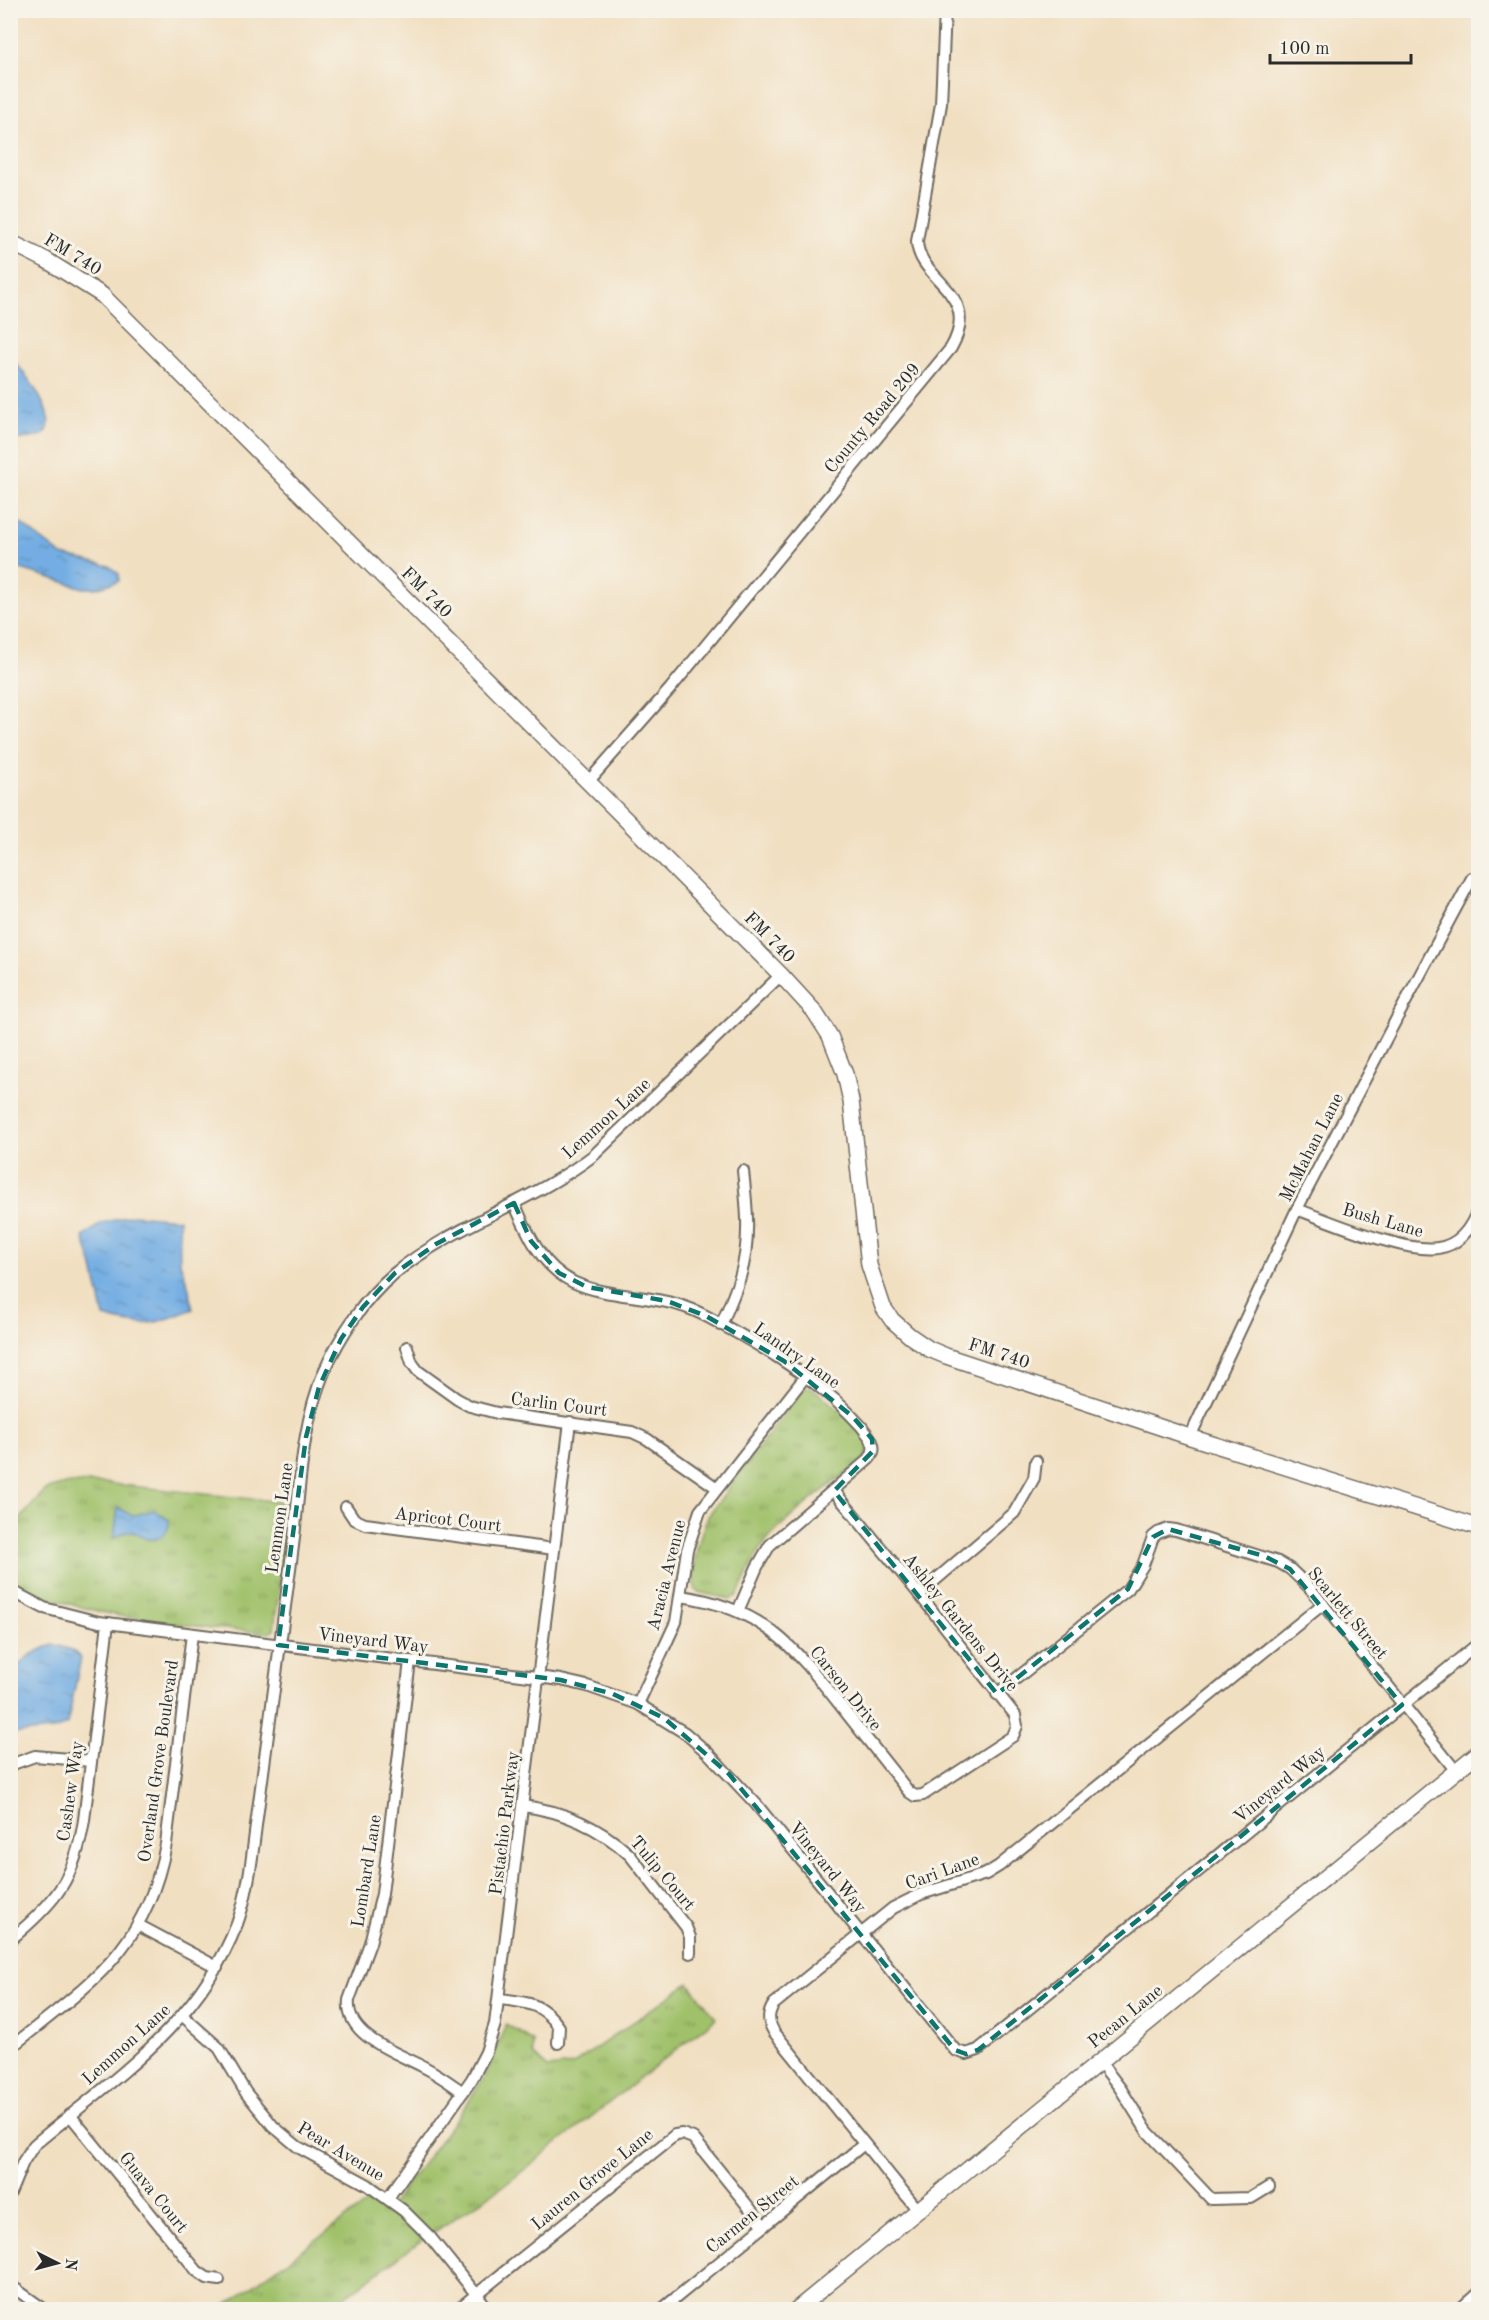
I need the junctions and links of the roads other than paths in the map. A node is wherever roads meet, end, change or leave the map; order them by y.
1 (945, 10) edge
2 (10, 242) edge
3 (588, 782) junction
4 (1472, 878) dead end
5 (781, 975) junction
6 (743, 1171) dead end
7 (514, 1203) junction
8 (1298, 1209) junction
9 (1479, 1209) edge
10 (722, 1325) junction
11 (407, 1347) dead end
12 (805, 1377) junction
13 (570, 1422) junction
14 (1190, 1437) junction
15 (1036, 1461) dead end
16 (717, 1488) junction
17 (834, 1491) junction
18 (346, 1507) dead end
19 (1479, 1527) edge
20 (555, 1549) junction
21 (10, 1590) edge
22 (919, 1594) junction
23 (681, 1596) junction
24 (1323, 1604) junction
25 (738, 1611) junction
26 (108, 1623) junction
27 (192, 1634) junction
28 (1479, 1644) edge
29 (278, 1645) junction
30 (410, 1661) junction
31 (538, 1677) junction
32 (997, 1694) junction
33 (638, 1704) junction
34 (1402, 1705) junction
35 (1479, 1753) edge
36 (91, 1761) junction
37 (10, 1765) edge
38 (968, 1765) joint
39 (1456, 1771) junction
40 (523, 1806) junction
41 (138, 1925) junction
42 (861, 1934) junction
43 (10, 1940) edge
44 (690, 1953) dead end
45 (217, 1967) junction
46 (499, 1999) junction
47 (183, 2016) junction
48 (558, 2043) dead end
49 (10, 2048) edge
50 (1100, 2062) junction
51 (463, 2092) junction
52 (70, 2115) junction
53 (864, 2144) junction
54 (1269, 2187) dead end
55 (10, 2193) edge
56 (388, 2198) junction
57 (918, 2210) junction
58 (764, 2226) junction
59 (219, 2280) dead end
60 (10, 2285) edge
61 (1479, 2293) edge
62 (476, 2294) junction
63 (45, 2310) edge
64 (457, 2310) edge
65 (489, 2310) edge
66 (661, 2310) edge
67 (795, 2310) edge
68 (1459, 2310) edge

1 - 3 street, County Road 209
2 - 3 main road, FM 740 / FM 740
3 - 5 main road, FM 740 / FM 740
4 - 8 street, McMahan Lane
5 - 7 street, Lemmon Lane
5 - 14 main road, FM 740 / FM 740
6 - 10 street
7 - 10 street, Landry Lane
7 - 29 street, Lemmon Lane
8 - 9 street, Bush Lane
8 - 14 street, McMahan Lane
10 - 12 street, Landry Lane
11 - 13 street, Carlin Court
12 - 16 street, Aracia Avenue
12 - 17 street, Landry Lane
13 - 16 street, Carlin Court
13 - 20 street, Pistachio Parkway
14 - 19 main road, FM 740 / FM 740
15 - 22 street
16 - 23 street, Aracia Avenue
17 - 22 street, Ashley Gardens Drive
17 - 25 street, Landry Lane
18 - 20 street, Apricot Court
20 - 31 street, Pistachio Parkway
21 - 26 street, Vineyard Way
22 - 32 street, Ashley Gardens Drive
23 - 25 street, Carson Drive
23 - 33 street, Aracia Avenue
24 - 32 street, Scarlett Street
24 - 34 street, Scarlett Street
24 - 42 street, Cari Lane
25 - 38 street, Carson Drive
26 - 27 street, Vineyard Way
26 - 36 street, Cashew Way
27 - 29 street, Vineyard Way
27 - 41 street, Overland Grove Boulevard
28 - 34 street, Vineyard Way
29 - 30 street, Vineyard Way
29 - 45 street, Lemmon Lane
30 - 31 street, Vineyard Way
30 - 51 street, Lombard Lane
31 - 33 street, Vineyard Way
31 - 40 street, Pistachio Parkway
32 - 38 street, Ashley Gardens Drive
33 - 42 street, Vineyard Way
34 - 39 street, Scarlett Street
34 - 42 street, Vineyard Way
35 - 39 main road, Pecan Lane
36 - 37 street
36 - 43 street, Cashew Way
39 - 50 main road, Pecan Lane
40 - 44 street, Tulip Court
40 - 46 street, Pistachio Parkway
41 - 45 street
41 - 49 street, Overland Grove Boulevard
42 - 53 street, Cari Lane
45 - 47 street, Lemmon Lane
46 - 48 street
46 - 51 street, Pistachio Parkway
47 - 52 street, Lemmon Lane
47 - 56 street, Pear Avenue
50 - 54 street
50 - 57 main road, Pecan Lane
51 - 56 street, Pistachio Parkway
52 - 55 street, Lemmon Lane
52 - 59 street, Guava Court
53 - 57 street, Cari Lane
53 - 58 street, Carmen Street
56 - 62 street, Pear Avenue
57 - 67 main road, Pecan Lane
58 - 62 street, Lauren Grove Lane
58 - 66 street, Carmen Street
60 - 63 street
61 - 68 street
62 - 64 street, Lauren Grove Lane
62 - 65 street, Pear Avenue

